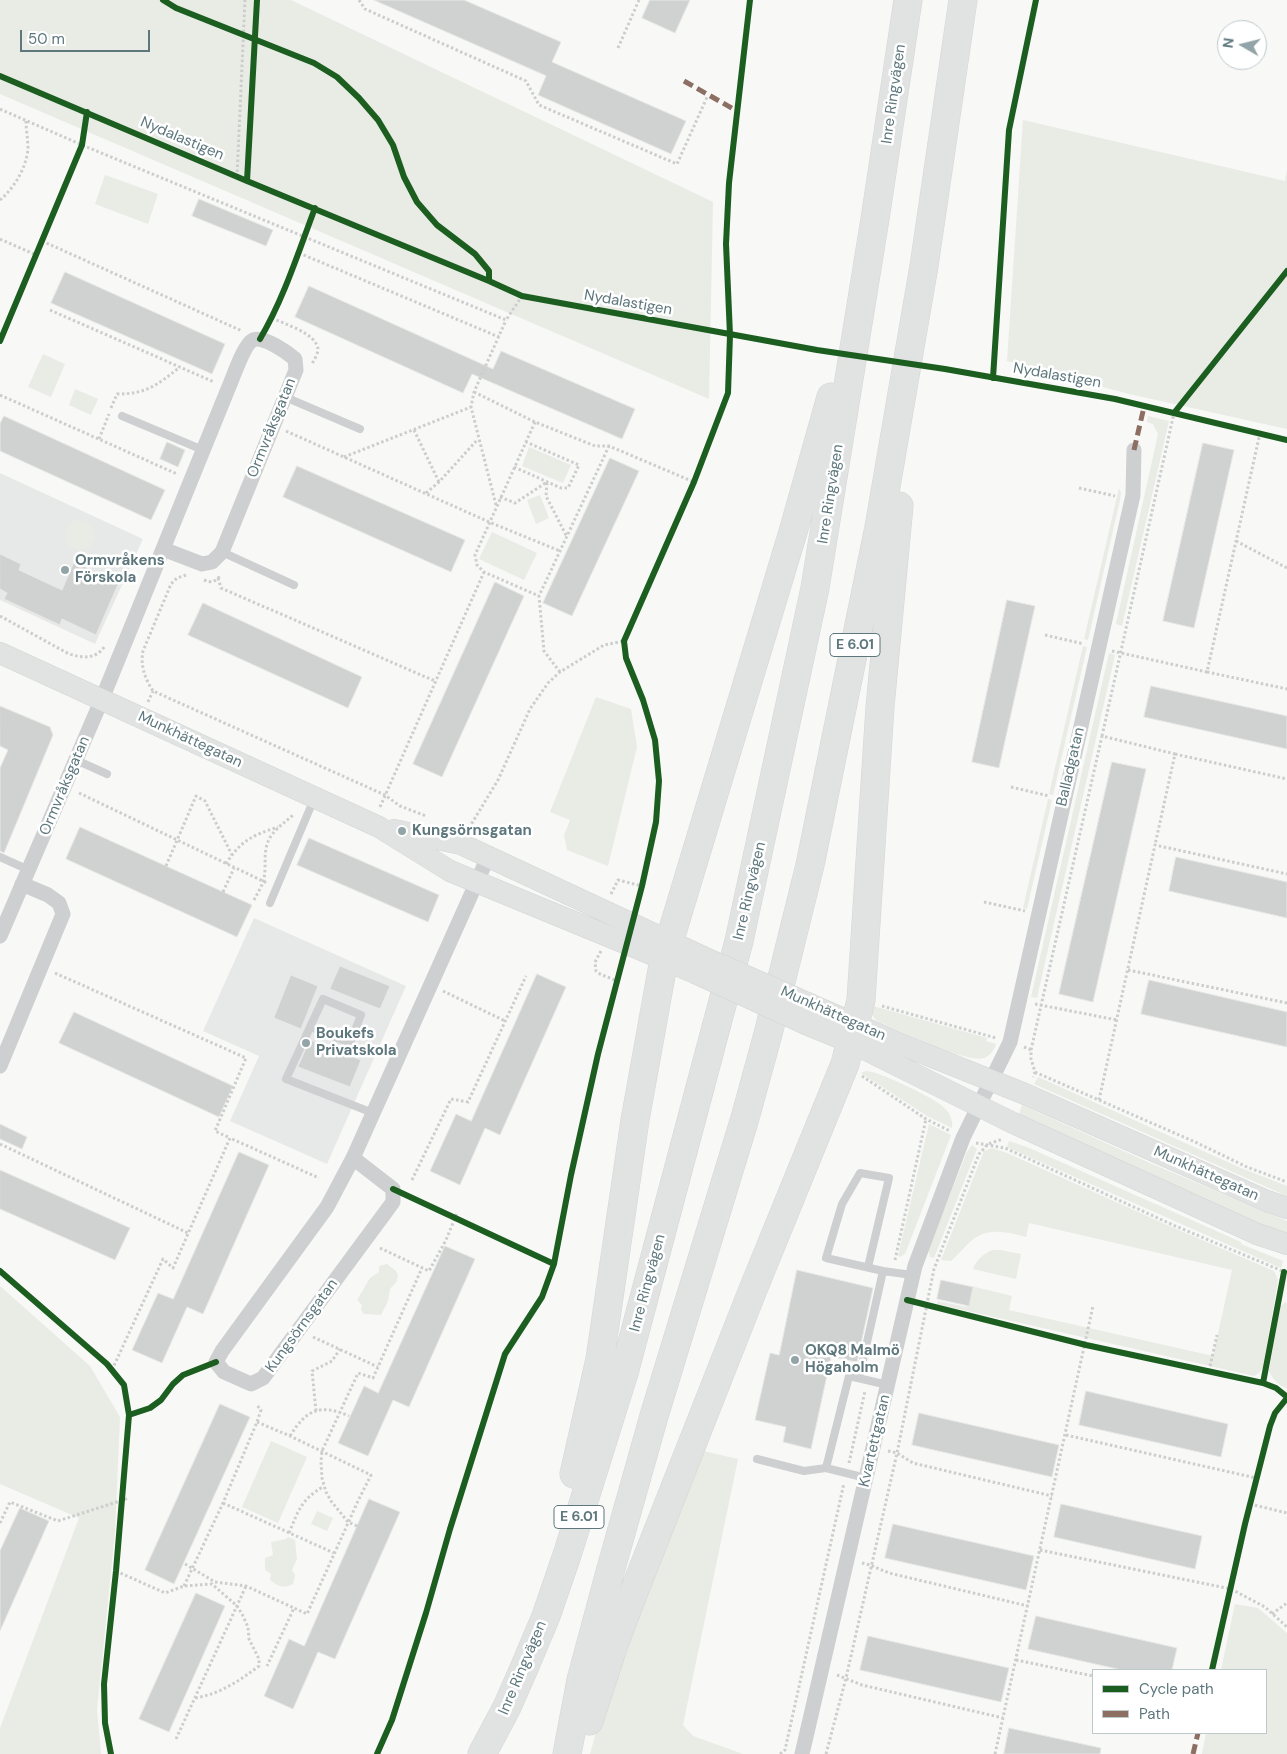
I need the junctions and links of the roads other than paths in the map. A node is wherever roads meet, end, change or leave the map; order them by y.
1 (908, 0) edge
2 (963, 0) edge
3 (876, 219) junction
4 (924, 266) junction
5 (291, 399) junction
6 (122, 416) dead end
7 (360, 429) dead end
8 (204, 450) junction
9 (1134, 450) dead end
10 (163, 549) junction
11 (222, 557) junction
12 (294, 586) dead end
13 (0, 653) edge
14 (102, 699) junction
15 (76, 760) junction
16 (107, 774) dead end
17 (315, 797) junction
18 (376, 825) junction
19 (488, 857) junction
20 (0, 858) edge
21 (29, 870) junction
22 (477, 882) junction
23 (22, 884) junction
24 (270, 903) dead end
25 (0, 936) edge
26 (666, 950) junction
27 (311, 1027) junction
28 (850, 1043) junction
29 (0, 1066) edge
30 (991, 1080) junction
31 (978, 1107) junction
32 (373, 1113) junction
33 (353, 1158) junction
34 (1287, 1208) edge
35 (1287, 1244) edge
36 (868, 1268) junction
37 (883, 1271) junction
38 (912, 1275) junction
39 (859, 1378) junction
40 (888, 1384) junction
41 (757, 1459) dead end
42 (826, 1468) junction
43 (866, 1478) junction
44 (478, 1754) edge
45 (482, 1754) edge
46 (567, 1754) edge
47 (580, 1754) edge
48 (802, 1754) edge

1 - 3 highway, Inre Ringvägen / E 6.01
2 - 4 highway, E 6.01
3 - 26 highway
3 - 45 highway, Inre Ringvägen / E 6.01
4 - 28 highway
4 - 46 highway, E 6.01
5 - 7 lane
5 - 8 street, Ormvråksgatan
5 - 11 street, Ormvråksgatan
6 - 8 lane
8 - 10 street, Ormvråksgatan
9 - 30 street, Balladgatan
10 - 11 street
10 - 14 street, Ormvråksgatan
11 - 12 lane
13 - 14 main road, Munkhättegatan
14 - 15 street, Ormvråksgatan
14 - 17 main road, Munkhättegatan
15 - 16 lane
15 - 21 street, Ormvråksgatan
17 - 18 main road, Munkhättegatan
17 - 24 lane
18 - 19 main road, Munkhättegatan
18 - 22 main road, Munkhättegatan
19 - 22 street, Kungsörnsgatan
19 - 26 main road, Munkhättegatan
20 - 21 lane
21 - 23 street, Ormvråksgatan
22 - 26 main road, Munkhättegatan
22 - 32 street, Kungsörnsgatan
23 - 25 street, Ormvråksgatan
23 - 29 street
26 - 28 main road, Munkhättegatan, bridge
26 - 44 highway
27 - 27 lane
27 - 32 lane
28 - 30 main road, Munkhättegatan
28 - 31 main road, Munkhättegatan
28 - 47 highway
30 - 31 street, Kvartettgatan
30 - 34 main road, Munkhättegatan
31 - 35 main road, Munkhättegatan
31 - 38 street, Kvartettgatan
32 - 33 street, Kungsörnsgatan
33 - 33 street, Kungsörnsgatan
36 - 36 lane
36 - 37 lane
37 - 38 lane
37 - 39 lane
38 - 40 street, Kvartettgatan
39 - 40 lane
39 - 42 lane
40 - 43 street, Kvartettgatan
41 - 42 lane
42 - 43 lane
43 - 48 street, Kvartettgatan

